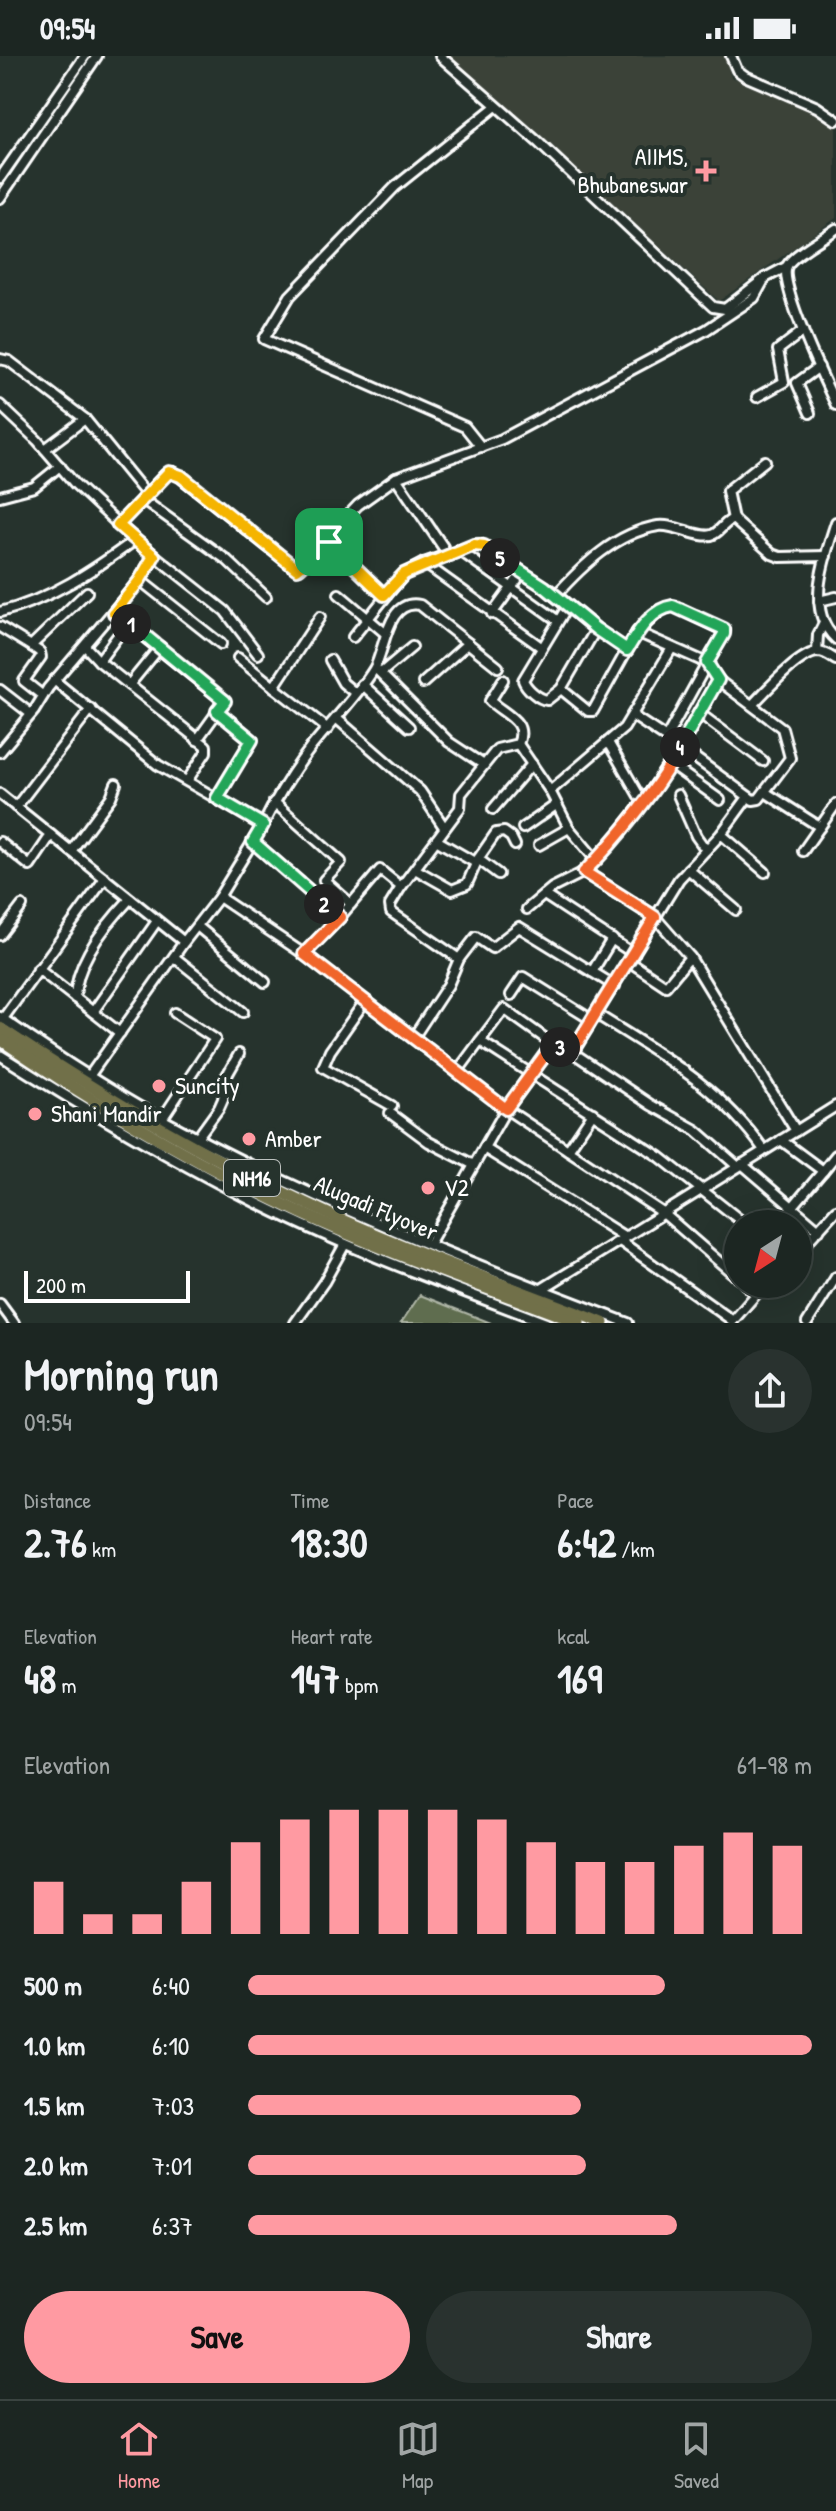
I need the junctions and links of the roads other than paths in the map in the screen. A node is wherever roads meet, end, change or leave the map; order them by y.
1 (85, 56) edge
2 (97, 56) edge
3 (440, 56) edge
4 (731, 56) edge
5 (496, 106) junction
6 (836, 120) edge
7 (0, 178) edge
8 (0, 198) edge
9 (836, 229) edge
10 (786, 267) junction
11 (765, 278) junction
12 (803, 331) junction
13 (0, 359) edge
14 (819, 367) junction
15 (757, 397) dead end
16 (0, 405) edge
17 (836, 405) edge
18 (810, 413) dead end
19 (85, 419) junction
20 (481, 447) junction
21 (45, 449) junction
22 (765, 461) dead end
23 (60, 466) junction
24 (396, 478) junction
25 (0, 496) edge
26 (144, 496) junction
27 (733, 519) junction
28 (836, 522) edge
29 (118, 525) junction
30 (135, 540) junction
31 (329, 542) junction
32 (443, 547) dead end
33 (459, 550) junction
34 (154, 556) junction
35 (826, 556) junction
36 (424, 563) junction
37 (522, 573) junction
38 (140, 580) junction
39 (512, 587) junction
40 (87, 592) dead end
41 (339, 594) dead end
42 (384, 595) junction
43 (555, 596) junction
44 (266, 597) dead end
45 (836, 597) edge
46 (819, 601) junction
47 (567, 607) junction
48 (0, 612) edge
49 (114, 613) junction
50 (492, 614) junction
51 (320, 617) dead end
52 (367, 617) junction
53 (557, 620) junction
54 (128, 622) junction
55 (823, 625) junction
56 (0, 627) edge
57 (596, 629) junction
58 (637, 632) junction
59 (385, 633) junction
60 (353, 637) dead end
61 (836, 639) edge
62 (468, 643) junction
63 (221, 644) dead end
64 (31, 646) junction
65 (85, 646) junction
66 (160, 647) junction
67 (412, 647) dead end
68 (541, 647) junction
69 (672, 648) junction
70 (627, 650) junction
71 (821, 653) junction
72 (258, 654) dead end
73 (238, 658) dead end
74 (330, 660) dead end
75 (836, 660) edge
76 (99, 661) junction
77 (707, 663) junction
78 (498, 667) dead end
79 (378, 670) junction
80 (54, 680) junction
81 (503, 680) dead end
82 (718, 680) junction
83 (423, 683) dead end
84 (362, 684) junction
85 (129, 685) junction
86 (274, 687) junction
87 (561, 689) junction
88 (0, 690) edge
89 (355, 693) junction
90 (43, 696) junction
91 (752, 705) junction
92 (91, 709) junction
93 (217, 711) junction
94 (699, 713) junction
95 (31, 714) junction
96 (633, 716) junction
97 (336, 718) junction
98 (409, 727) dead end
99 (328, 729) junction
100 (666, 738) junction
101 (197, 740) junction
102 (518, 744) junction
103 (609, 744) junction
104 (680, 747) junction
105 (0, 752) edge
106 (763, 761) dead end
107 (532, 764) junction
108 (670, 764) junction
109 (484, 765) junction
110 (187, 781) junction
111 (116, 784) dead end
112 (550, 791) junction
113 (765, 792) junction
114 (0, 794) edge
115 (678, 795) dead end
116 (748, 797) junction
117 (217, 798) junction
118 (720, 800) dead end
119 (642, 801) junction
120 (274, 802) junction
121 (836, 804) edge
122 (556, 805) junction
123 (16, 807) junction
124 (493, 809) dead end
125 (263, 825) junction
126 (444, 827) junction
127 (820, 827) junction
128 (523, 828) dead end
129 (569, 828) junction
130 (721, 834) junction
131 (51, 835) junction
132 (436, 840) junction
133 (0, 842) edge
134 (253, 842) junction
135 (515, 845) dead end
136 (539, 845) dead end
137 (706, 850) junction
138 (71, 851) junction
139 (803, 851) dead end
140 (596, 860) junction
141 (477, 861) junction
142 (415, 869) junction
143 (688, 869) junction
144 (584, 872) junction
145 (765, 872) dead end
146 (498, 874) dead end
147 (105, 878) junction
148 (401, 887) junction
149 (544, 895) junction
150 (219, 897) junction
151 (130, 899) junction
152 (351, 904) junction
153 (22, 906) dead end
154 (527, 909) dead end
155 (736, 910) dead end
156 (340, 917) junction
157 (655, 917) junction
158 (157, 921) junction
159 (197, 926) junction
160 (0, 935) edge
161 (612, 939) junction
162 (184, 942) junction
163 (304, 954) junction
164 (174, 957) junction
165 (690, 957) junction
166 (632, 958) junction
167 (459, 959) junction
168 (38, 969) junction
169 (592, 972) junction
170 (265, 982) dead end
171 (615, 986) junction
172 (511, 995) dead end
173 (75, 998) junction
174 (365, 1001) junction
175 (93, 1012) junction
176 (243, 1012) dead end
177 (175, 1013) dead end
178 (594, 1017) junction
179 (1, 1022) edge
180 (120, 1033) junction
181 (413, 1038) junction
182 (0, 1039) edge
183 (480, 1041) junction
184 (553, 1044) junction
185 (572, 1052) junction
186 (239, 1054) dead end
187 (0, 1055) edge
188 (457, 1072) junction
189 (532, 1073) junction
190 (90, 1075) junction
191 (836, 1106) edge
192 (506, 1109) junction
193 (593, 1113) junction
194 (162, 1119) junction
195 (796, 1131) junction
196 (198, 1137) junction
197 (781, 1140) junction
198 (484, 1148) junction
199 (568, 1150) junction
200 (764, 1150) junction
201 (836, 1155) edge
202 (474, 1165) junction
203 (740, 1165) junction
204 (829, 1168) edge
205 (702, 1188) junction
206 (793, 1208) junction
207 (728, 1210) edge
208 (836, 1210) edge
209 (663, 1213) junction
210 (819, 1230) junction
211 (812, 1237) edge
212 (623, 1239) junction
213 (345, 1244) junction
214 (429, 1244) junction
215 (724, 1266) edge
216 (437, 1275) junction
217 (836, 1277) edge
218 (532, 1292) junction
219 (751, 1298) edge
220 (0, 1304) edge
221 (733, 1322) edge
222 (14, 1323) edge
223 (295, 1323) edge
224 (546, 1323) edge
225 (579, 1323) edge
226 (603, 1323) edge
227 (628, 1323) edge
228 (807, 1323) edge

1 - 7 street
2 - 8 street
3 - 5 street
4 - 6 street
5 - 11 street
5 - 20 street
9 - 10 street
10 - 11 street
10 - 12 street
11 - 20 street
12 - 14 street
12 - 15 street
13 - 19 street
14 - 17 street
14 - 18 street
16 - 21 street
19 - 21 street
19 - 26 street
20 - 24 street
21 - 23 street
22 - 27 street
23 - 25 street
23 - 29 street
24 - 31 street
24 - 32 street
26 - 29 street
26 - 31 street
26 - 44 street
27 - 35 street
27 - 43 street
28 - 35 street
29 - 30 street
30 - 34 street
30 - 48 street
31 - 42 street
33 - 36 street
33 - 37 street
33 - 39 street
34 - 38 street
34 - 72 street
35 - 46 street
36 - 42 street
36 - 50 street
37 - 39 street
37 - 43 street
38 - 49 street
38 - 63 street
39 - 50 street
39 - 53 street
40 - 64 street
41 - 52 street
42 - 52 street
43 - 47 street
45 - 46 street
46 - 55 street
47 - 53 street
47 - 57 street
49 - 54 street
49 - 65 street
50 - 68 street
51 - 86 street
52 - 59 street
52 - 60 street
53 - 68 street
54 - 66 street
54 - 76 street
55 - 61 street
55 - 71 street
56 - 64 street
57 - 70 street
57 - 87 street
58 - 69 street
58 - 70 street
58 - 77 street
59 - 62 street
59 - 79 street
61 - 71 street
62 - 78 street
62 - 83 street
64 - 90 street
65 - 76 street
65 - 80 street
66 - 85 street
66 - 93 street
67 - 79 street
68 - 87 street
69 - 77 street
69 - 96 street
70 - 87 street
71 - 75 street
71 - 91 street
73 - 86 street
74 - 89 street
76 - 85 street
77 - 82 street
77 - 100 street
79 - 84 street
79 - 109 street
80 - 90 street
80 - 92 street
81 - 102 street
82 - 91 street
82 - 94 street
84 - 89 street
84 - 98 street
85 - 101 street
86 - 99 street
88 - 95 street
89 - 97 street
90 - 95 street
91 - 113 street
92 - 110 street
92 - 123 street
93 - 101 street
93 - 117 street
94 - 104 street
94 - 106 street
95 - 105 street
96 - 100 street
96 - 103 street
97 - 99 street
97 - 126 street
99 - 120 street
100 - 104 street
101 - 110 street
102 - 107 street
102 - 109 street
103 - 112 street
103 - 119 street
104 - 108 street
104 - 116 street
107 - 112 street
107 - 124 street
108 - 118 street
108 - 119 street
109 - 126 street
110 - 117 street
111 - 138 street
112 - 122 street
113 - 116 street
113 - 127 street
114 - 123 street
115 - 137 street
116 - 130 street
117 - 125 street
119 - 140 street
120 - 125 street
120 - 152 street
121 - 127 street
122 - 128 street
122 - 129 street
123 - 131 street
125 - 134 street
126 - 132 street
127 - 139 street
129 - 136 street
129 - 140 street
130 - 137 street
130 - 145 street
131 - 133 street
131 - 138 street
132 - 141 street
132 - 142 street
134 - 150 street
134 - 156 street
135 - 141 street
137 - 143 street
138 - 147 street
140 - 144 street
141 - 142 street
141 - 146 street
142 - 148 street
143 - 155 street
143 - 157 street
144 - 149 street
144 - 157 street
147 - 151 street
147 - 168 street
148 - 152 street
148 - 167 street
149 - 154 street
149 - 161 street
150 - 159 street
150 - 163 street
151 - 158 street
151 - 173 street
152 - 156 street
153 - 160 street
156 - 163 street
157 - 165 street
157 - 166 street
158 - 162 street
158 - 175 street
159 - 162 street
159 - 170 street
161 - 166 street
161 - 169 street
162 - 164 street
163 - 174 street
164 - 176 street
164 - 180 street
165 - 166 street
165 - 195 street
166 - 171 street
167 - 169 street
167 - 181 street
168 - 173 street
168 - 179 street
169 - 171 street
171 - 178 street
172 - 178 street
173 - 175 street
174 - 181 street
174 - 202 street
175 - 180 street
177 - 194 street
178 - 185 street
178 - 200 street
179 - 190 street
179 - 218 highway, Alugadi Flyover / NH16
180 - 190 street
181 - 188 street
182 - 216 highway, Alugadi Flyover / NH16
183 - 184 street
183 - 188 street
183 - 189 street
184 - 185 street
184 - 189 street
185 - 203 street
186 - 196 street
187 - 213 street
188 - 192 street
189 - 192 street
189 - 193 street
190 - 194 street
191 - 195 street
192 - 198 street
192 - 199 street
193 - 199 street
193 - 205 street
194 - 196 street
195 - 197 street
196 - 214 street
197 - 200 street
197 - 204 street
198 - 202 street
198 - 212 street
199 - 209 street
200 - 203 street
201 - 204 street
202 - 214 street
203 - 205 street
203 - 206 street
204 - 206 street
205 - 207 street
205 - 209 street
206 - 210 street
208 - 210 street
209 - 212 street
209 - 215 street
210 - 211 street
212 - 218 street
212 - 221 street
213 - 216 street
213 - 223 street
214 - 218 street
216 - 224 street
216 - 225 highway, NH16
217 - 228 street
218 - 226 highway, NH16
218 - 227 street
219 - 221 street
220 - 222 street

